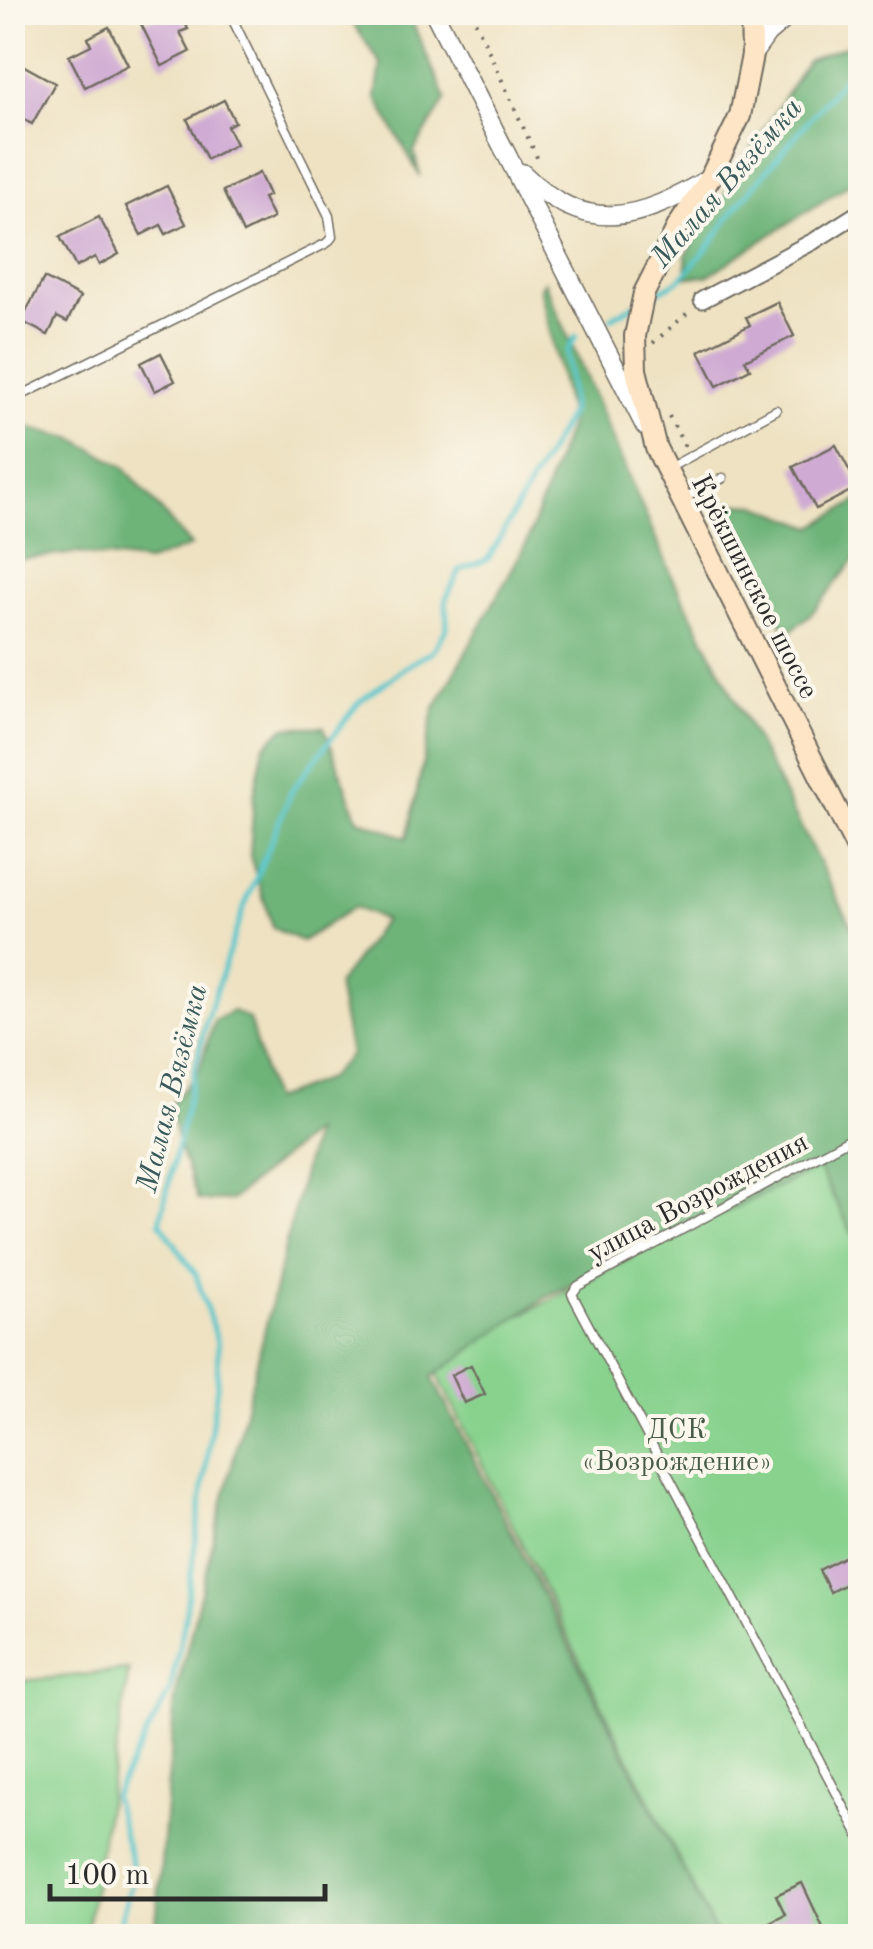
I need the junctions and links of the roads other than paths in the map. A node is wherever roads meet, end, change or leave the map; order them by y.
1 (229, 12) edge
2 (434, 12) edge
3 (751, 12) edge
4 (793, 12) edge
5 (752, 54) junction
6 (510, 161) junction
7 (710, 178) junction
8 (860, 212) edge
9 (702, 300) road end
10 (12, 400) edge
11 (776, 410) dead end
12 (656, 448) junction
13 (667, 470) junction
14 (723, 478) dead end
15 (682, 499) junction
16 (860, 856) edge
17 (860, 1133) edge
18 (860, 1837) edge

1 - 10 lane
2 - 6 street
3 - 5 main road, Крёкшинское шоссе
4 - 5 street
5 - 7 main road, Крёкшинское шоссе
6 - 7 street
6 - 12 street
7 - 12 main road, Крёкшинское шоссе
8 - 9 street
11 - 13 lane
12 - 13 main road, Крёкшинское шоссе
13 - 15 main road, Крёкшинское шоссе
14 - 15 lane
15 - 16 main road, Крёкшинское шоссе
17 - 18 lane, улица Возрождения

